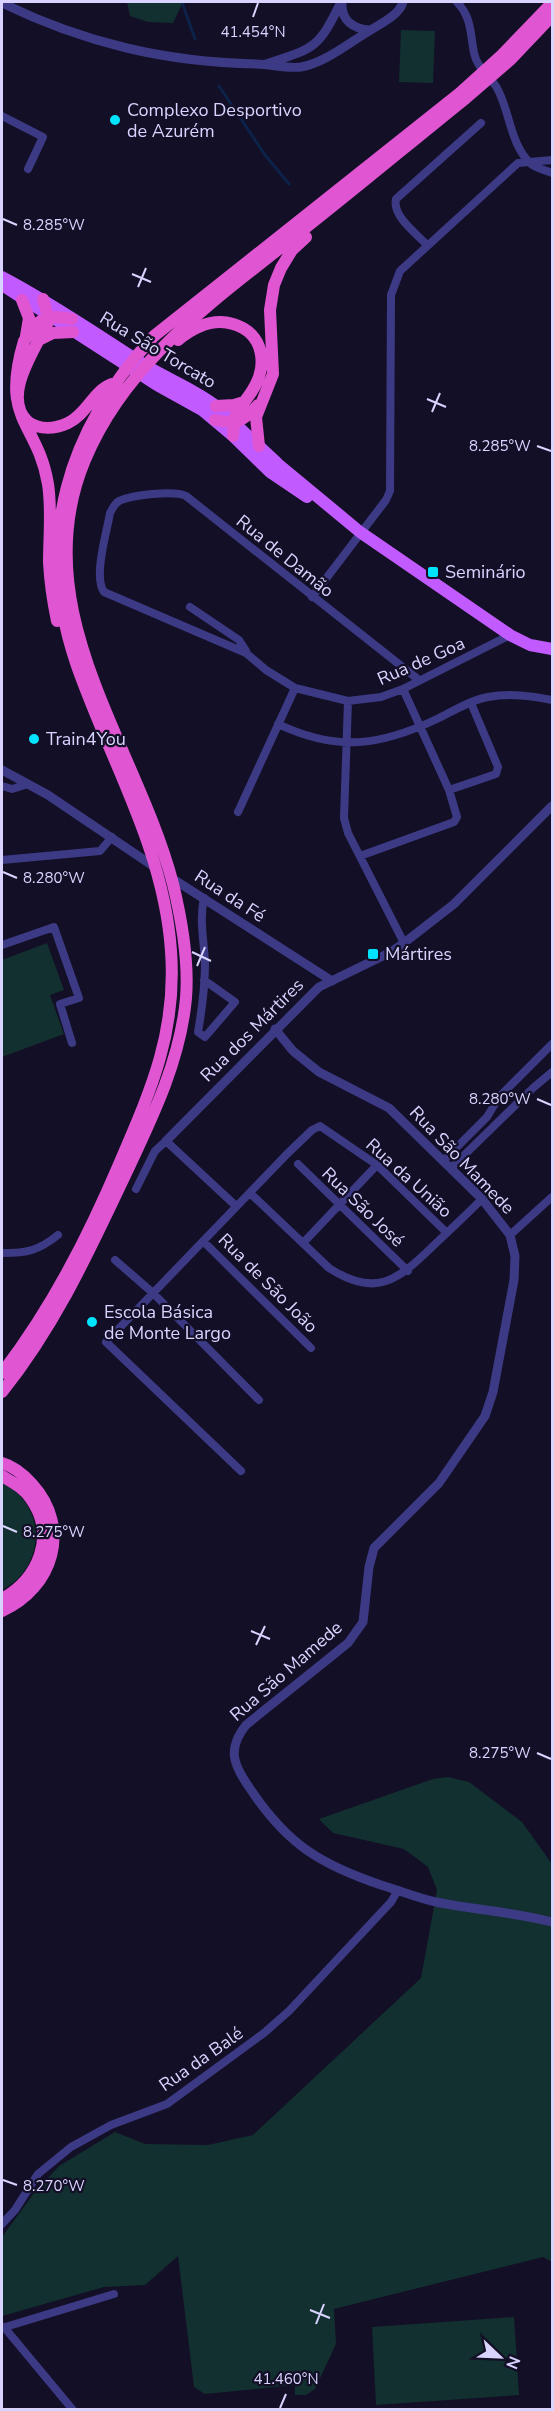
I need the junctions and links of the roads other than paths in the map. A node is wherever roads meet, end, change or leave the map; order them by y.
1 (341, 2) edge
2 (403, 2) edge
3 (457, 2) edge
4 (2, 3) edge
5 (552, 3) edge
6 (552, 16) edge
7 (370, 30) junction
8 (506, 57) junction
9 (264, 64) junction
10 (463, 96) junction
11 (2, 116) edge
12 (481, 123) dead end
13 (552, 160) edge
14 (28, 169) dead end
15 (552, 173) edge
16 (315, 220) junction
17 (427, 245) junction
18 (2, 277) edge
19 (2, 285) edge
20 (43, 299) junction
21 (22, 300) junction
22 (48, 316) junction
23 (72, 319) junction
24 (73, 332) junction
25 (32, 339) junction
26 (162, 348) junction
27 (4, 376) dead end
28 (114, 384) junction
29 (244, 402) junction
30 (259, 405) junction
31 (216, 406) junction
32 (6, 410) dead end
33 (215, 420) junction
34 (234, 423) junction
35 (233, 436) junction
36 (259, 446) junction
37 (120, 501) joint
38 (339, 515) junction
39 (360, 532) junction
40 (312, 597) junction
41 (190, 606) dead end
42 (510, 635) junction
43 (552, 649) edge
44 (246, 653) junction
45 (77, 665) junction
46 (419, 680) junction
47 (295, 688) junction
48 (404, 689) junction
49 (552, 700) edge
50 (348, 701) junction
51 (471, 703) junction
52 (278, 724) junction
53 (420, 727) junction
54 (346, 744) junction
55 (2, 770) edge
56 (28, 784) junction
57 (2, 786) edge
58 (449, 790) junction
59 (552, 806) edge
60 (238, 812) dead end
61 (112, 837) junction
62 (360, 856) junction
63 (2, 860) edge
64 (204, 898) junction
65 (404, 943) junction
66 (2, 945) edge
67 (204, 981) junction
68 (332, 981) junction
69 (275, 1029) junction
70 (72, 1043) dead end
71 (552, 1044) edge
72 (552, 1072) edge
73 (166, 1141) junction
74 (443, 1161) junction
75 (298, 1164) dead end
76 (377, 1166) junction
77 (451, 1168) junction
78 (136, 1188) dead end
79 (250, 1193) junction
80 (552, 1197) edge
81 (482, 1199) junction
82 (340, 1204) junction
83 (236, 1206) junction
84 (447, 1233) junction
85 (58, 1234) dead end
86 (510, 1235) junction
87 (203, 1241) junction
88 (303, 1244) junction
89 (2, 1253) edge
90 (115, 1260) dead end
91 (408, 1271) junction
92 (153, 1293) junction
93 (311, 1348) dead end
94 (16, 1354) junction
95 (2, 1361) edge
96 (2, 1373) edge
97 (2, 1392) edge
98 (259, 1400) dead end
99 (2, 1463) edge
100 (241, 1471) dead end
101 (2, 1476) edge
102 (2, 1599) edge
103 (2, 1611) edge
104 (398, 1890) junction
105 (552, 1922) edge
106 (2, 2224) edge
107 (114, 2294) dead end
108 (3, 2327) edge
109 (73, 2409) edge

1 - 7 street
1 - 9 street
2 - 7 street
3 - 15 street
4 - 9 street
5 - 8 highway
6 - 8 highway
7 - 9 street
8 - 10 highway
10 - 16 highway
10 - 28 highway
11 - 14 street
12 - 17 street
13 - 17 street
16 - 26 highway
16 - 30 highway
17 - 39 street
18 - 20 main road, Rua São Torcato
19 - 21 main road, Rua São Torcato
20 - 22 highway
20 - 23 main road, Rua São Torcato
21 - 22 main road, Rua São Torcato
21 - 25 highway
22 - 23 highway
22 - 24 main road, Rua São Torcato
22 - 25 highway
23 - 31 main road, Rua São Torcato
24 - 25 highway
24 - 33 main road, Rua São Torcato
25 - 27 highway
25 - 28 highway
26 - 29 highway
26 - 97 highway
28 - 45 highway
29 - 31 highway
29 - 34 highway
30 - 34 highway
30 - 36 highway
31 - 34 main road, Rua São Torcato
32 - 45 highway
33 - 34 highway
33 - 35 main road, Rua São Torcato
34 - 35 highway
34 - 36 main road, Rua São Torcato
35 - 38 main road, Rua São Torcato
36 - 38 main road, Rua São Torcato
37 - 40 street, Rua de Damão
37 - 44 street, Rua de Goa
38 - 39 main road, Rua São Torcato
39 - 40 street
39 - 42 main road, Rua São Torcato
40 - 46 street, Rua de Damão
41 - 44 street, Rua de Goa
42 - 43 main road, Rua São Torcato
42 - 46 street, Rua de Goa
44 - 47 street, Rua de Goa
45 - 94 highway
46 - 48 street, Rua de Goa
47 - 50 street, Rua de Goa
47 - 52 street
48 - 50 street, Rua de Goa
48 - 53 street
49 - 51 street
50 - 54 street
51 - 53 street
51 - 58 street
52 - 54 street
52 - 60 street
53 - 54 street
53 - 58 street
54 - 62 street
55 - 56 street, Rua da Fé
56 - 57 street
56 - 61 street, Rua da Fé
58 - 62 street
59 - 65 street, Rua dos Mártires
61 - 63 street
61 - 64 street, Rua da Fé
62 - 65 street
64 - 67 street
64 - 68 street, Rua da Fé
65 - 68 street, Rua dos Mártires
66 - 70 street
67 - 67 street
68 - 69 street, Rua dos Mártires
69 - 73 street, Rua dos Mártires
69 - 74 street, Rua São Mamede
71 - 74 street
72 - 77 street
73 - 78 street, Rua dos Mártires
73 - 83 street
74 - 77 street, Rua São Mamede
75 - 82 street, Rua São José
76 - 79 street, Rua da União
76 - 82 street
76 - 84 street, Rua da União
77 - 81 street, Rua São Mamede
79 - 83 street
79 - 88 street
80 - 86 street
81 - 84 street
81 - 86 street, Rua São Mamede
82 - 88 street
82 - 91 street, Rua São José
83 - 87 street
84 - 91 street
85 - 89 street
86 - 104 street, Rua São Mamede
87 - 92 street
87 - 93 street, Rua de São João
88 - 91 street
90 - 92 street
92 - 98 street
92 - 100 street
94 - 95 highway
94 - 96 highway
99 - 103 highway
101 - 102 highway
104 - 105 street, Rua São Mamede
104 - 106 street, Rua da Balé
107 - 108 street
108 - 109 street

